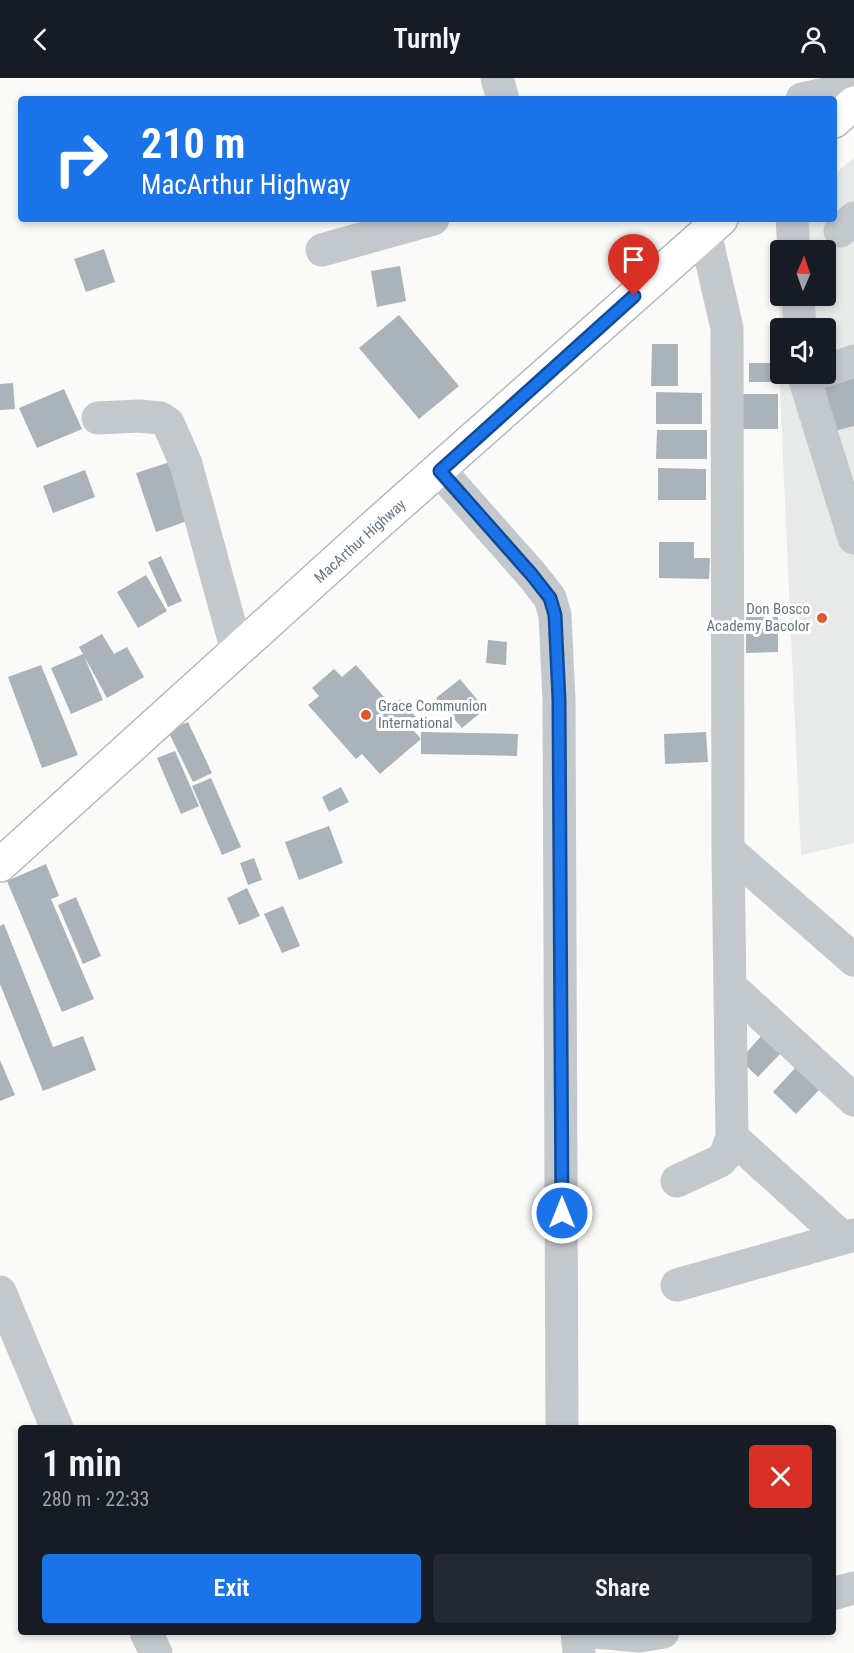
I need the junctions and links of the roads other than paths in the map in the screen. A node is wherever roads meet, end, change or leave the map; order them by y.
1 (497, 78) edge
2 (854, 88) edge
3 (502, 96) edge
4 (816, 96) edge
5 (854, 103) edge
6 (837, 118) edge
7 (423, 222) edge
8 (792, 222) edge
9 (713, 226) edge
10 (793, 240) edge
11 (322, 250) dead end
12 (854, 361) edge
13 (836, 367) edge
14 (816, 384) edge
15 (98, 418) dead end
16 (440, 471) junction
17 (854, 538) edge
18 (237, 651) junction
19 (728, 850) junction
20 (0, 865) edge
21 (839, 931) edge
22 (854, 960) edge
23 (731, 987) junction
24 (854, 1100) edge
25 (732, 1137) junction
26 (677, 1181) dead end
27 (848, 1237) edge
28 (677, 1285) dead end
29 (0, 1292) edge
30 (56, 1425) edge
31 (562, 1425) edge
32 (854, 1588) edge
33 (836, 1593) edge
34 (147, 1635) edge
35 (577, 1635) edge
36 (629, 1635) edge
37 (646, 1635) edge
38 (156, 1653) edge
39 (579, 1653) edge

1 - 3 street
2 - 4 street
5 - 6 main road
7 - 11 street
8 - 10 street
9 - 16 main road, MacArthur Highway
9 - 19 street
12 - 13 street
14 - 17 street
15 - 18 street
16 - 18 main road, MacArthur Highway
16 - 31 street
18 - 20 main road, MacArthur Highway
19 - 21 street
19 - 23 street
21 - 22 street
23 - 24 street
23 - 25 street
25 - 26 street
25 - 27 street
27 - 28 street
29 - 30 street
32 - 33 street
34 - 38 street
35 - 39 street
36 - 37 street

